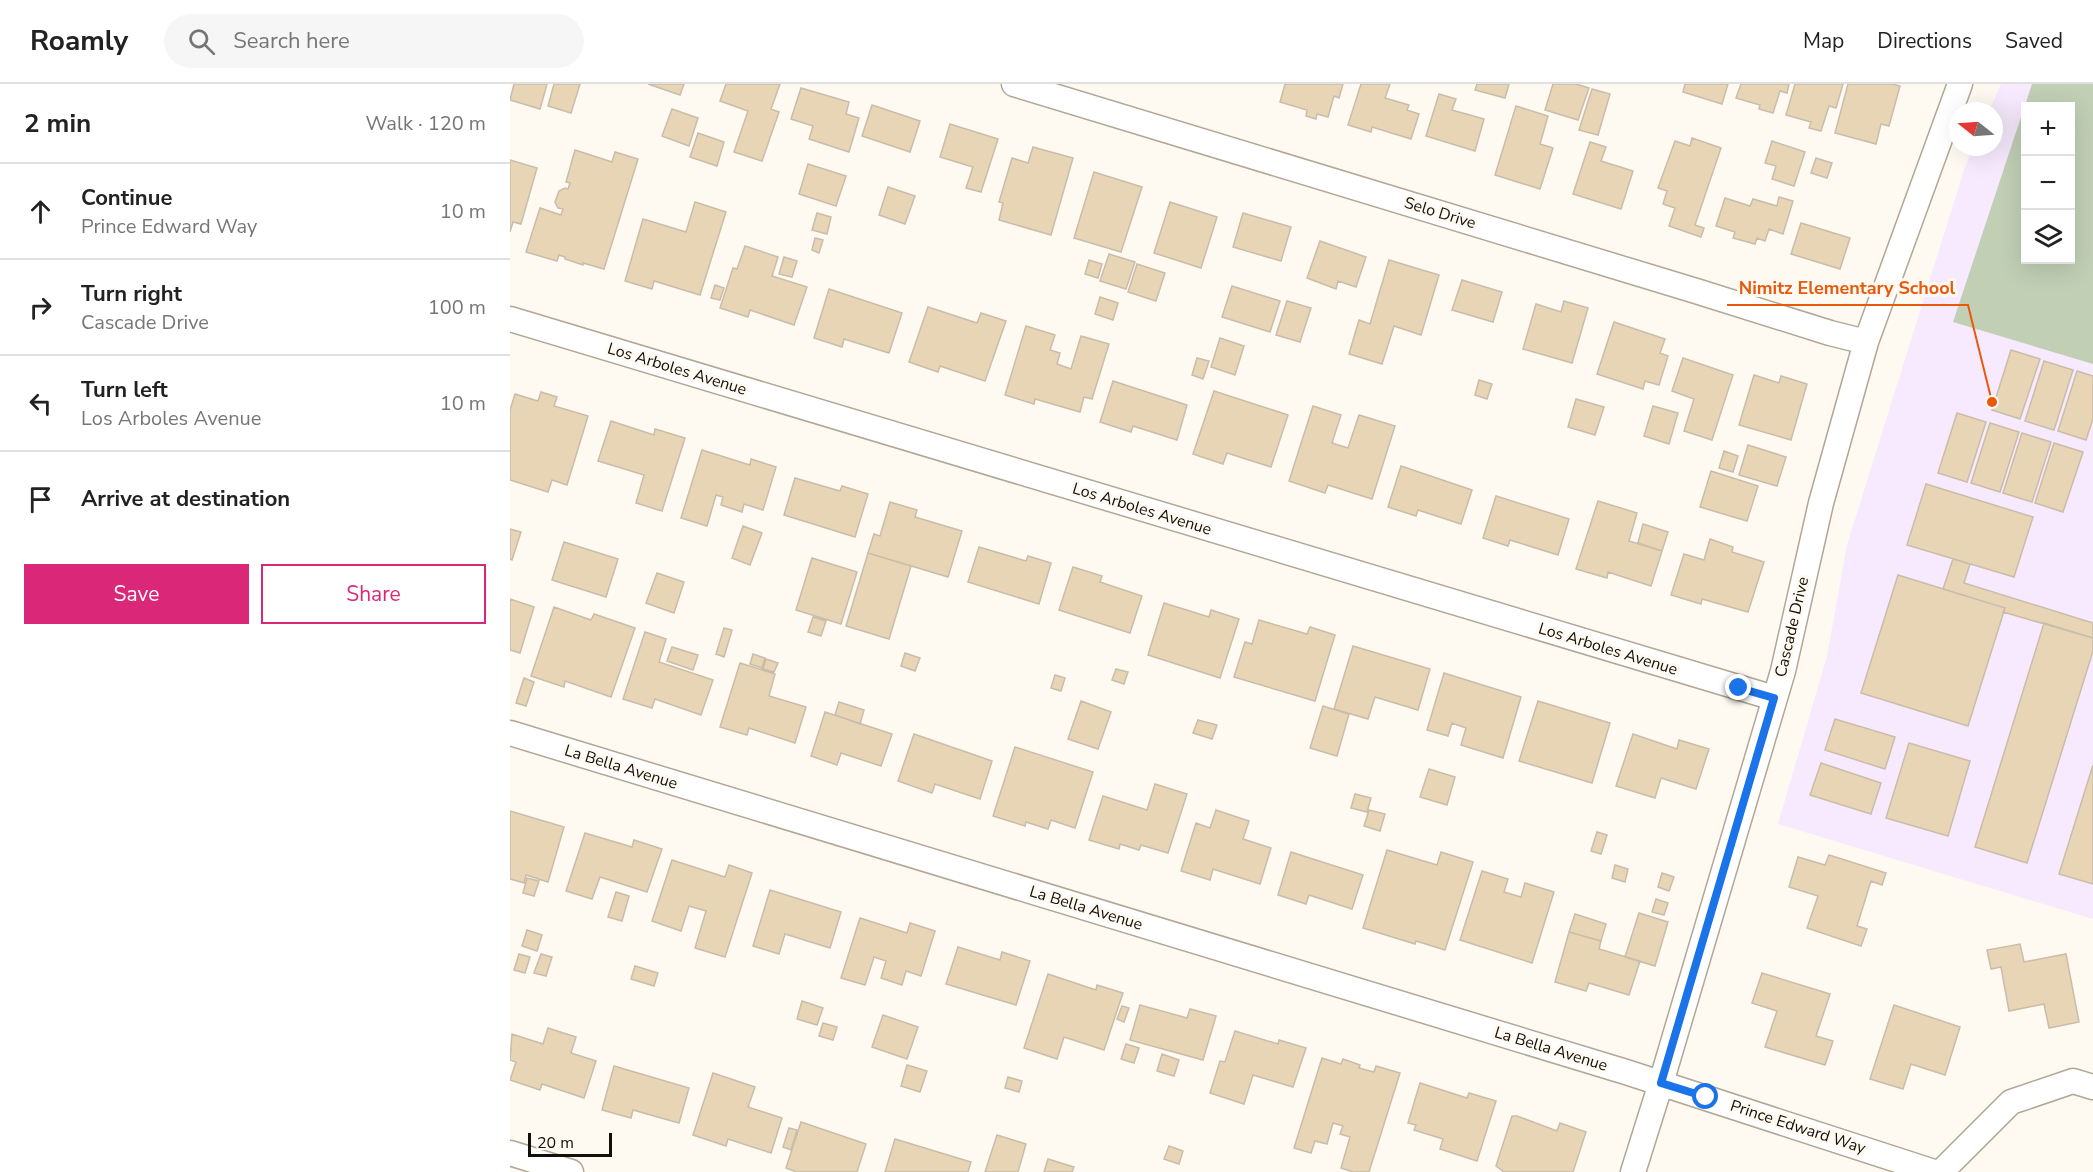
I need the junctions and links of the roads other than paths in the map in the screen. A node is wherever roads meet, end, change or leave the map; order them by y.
1 (1014, 84) edge
2 (1960, 84) edge
3 (510, 319) edge
4 (1866, 342) junction
5 (1774, 698) junction
6 (510, 733) edge
7 (1661, 1083) junction
8 (2093, 1087) edge
9 (510, 1153) edge
10 (571, 1172) edge
11 (1633, 1172) edge
12 (1934, 1172) edge
13 (1941, 1172) edge

1 - 4 street, Selo Drive
2 - 4 street, Cascade Drive
3 - 5 street, Los Arboles Avenue
4 - 5 street, Cascade Drive
5 - 7 street, Cascade Drive
6 - 7 street, La Bella Avenue
7 - 11 street, Cascade Drive
7 - 12 street, Prince Edward Way
8 - 13 street
9 - 10 street

